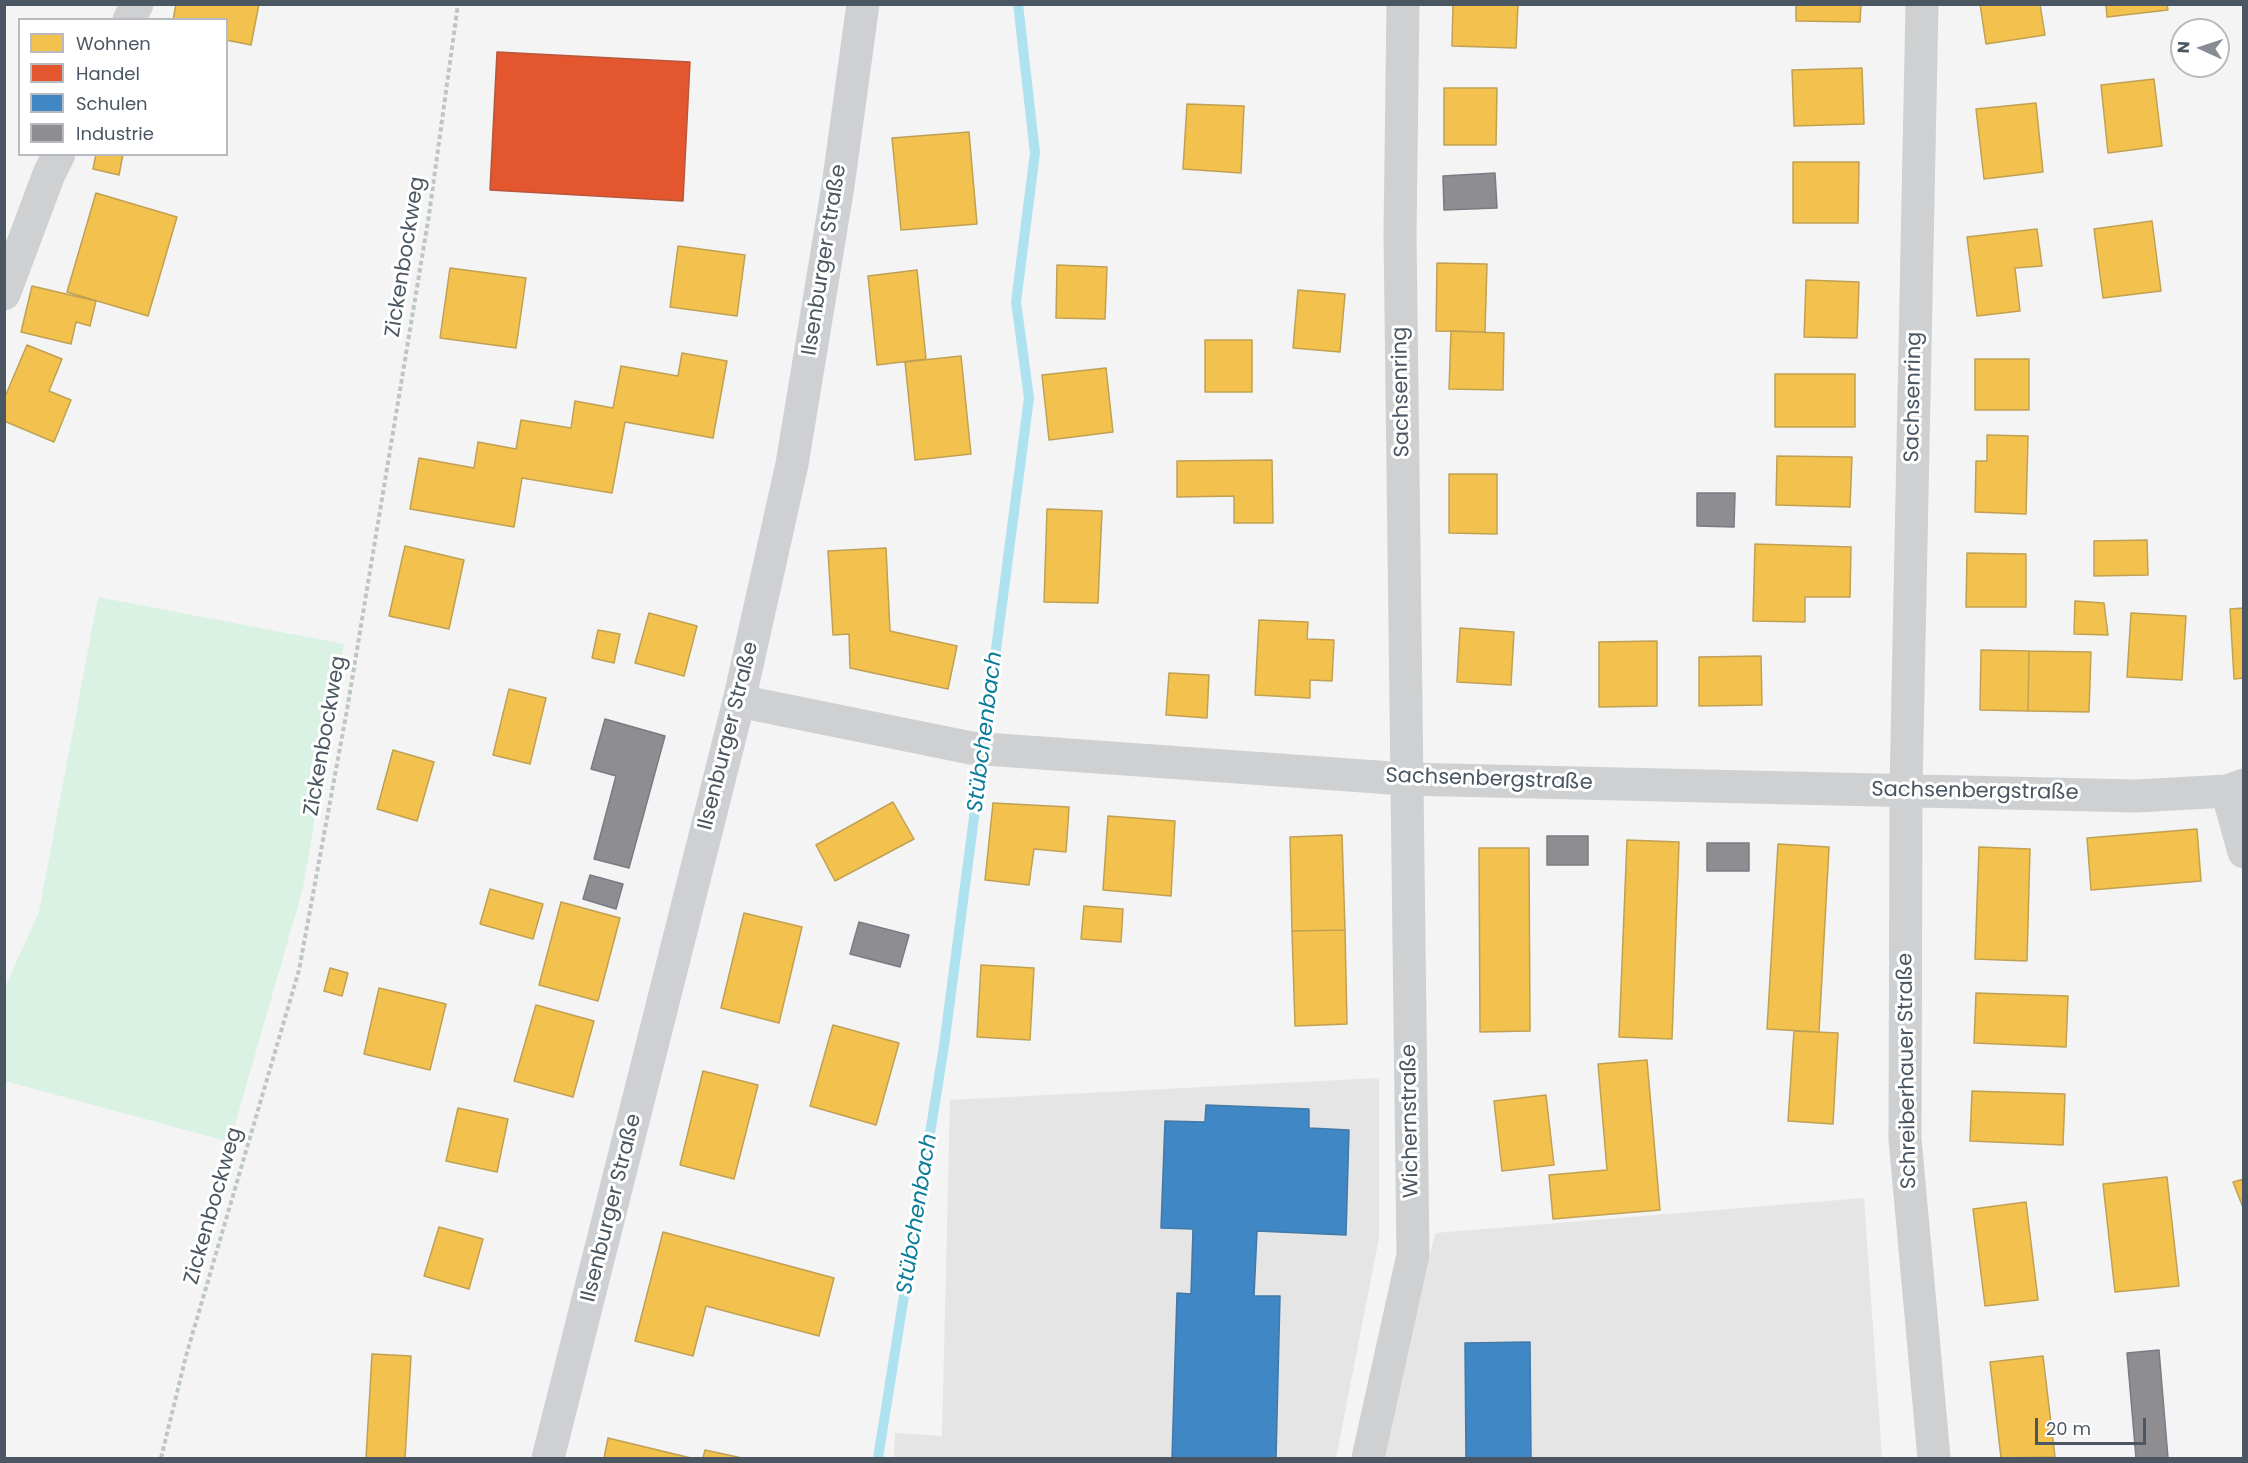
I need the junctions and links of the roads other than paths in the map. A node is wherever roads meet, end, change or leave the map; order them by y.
1 (137, 4) edge
2 (863, 4) edge
3 (1403, 4) edge
4 (1922, 4) edge
5 (130, 18) edge
6 (58, 156) edge
7 (4, 294) edge
8 (739, 701) junction
9 (1405, 778) junction
10 (2235, 788) edge
11 (1906, 790) junction
12 (2244, 852) edge
13 (548, 1458) edge
14 (1368, 1458) edge
15 (1934, 1458) edge

1 - 5 street
2 - 8 main road, Ilsenburger Straße
3 - 9 street, Sachsenring
4 - 11 street, Sachsenring
6 - 7 street
8 - 9 street, Sachsenbergstraße
8 - 13 main road, Ilsenburger Straße
9 - 11 street, Sachsenbergstraße
9 - 14 street, Wichernstraße
10 - 11 street, Sachsenbergstraße
10 - 12 street
11 - 15 street, Schreiberhauer Straße

